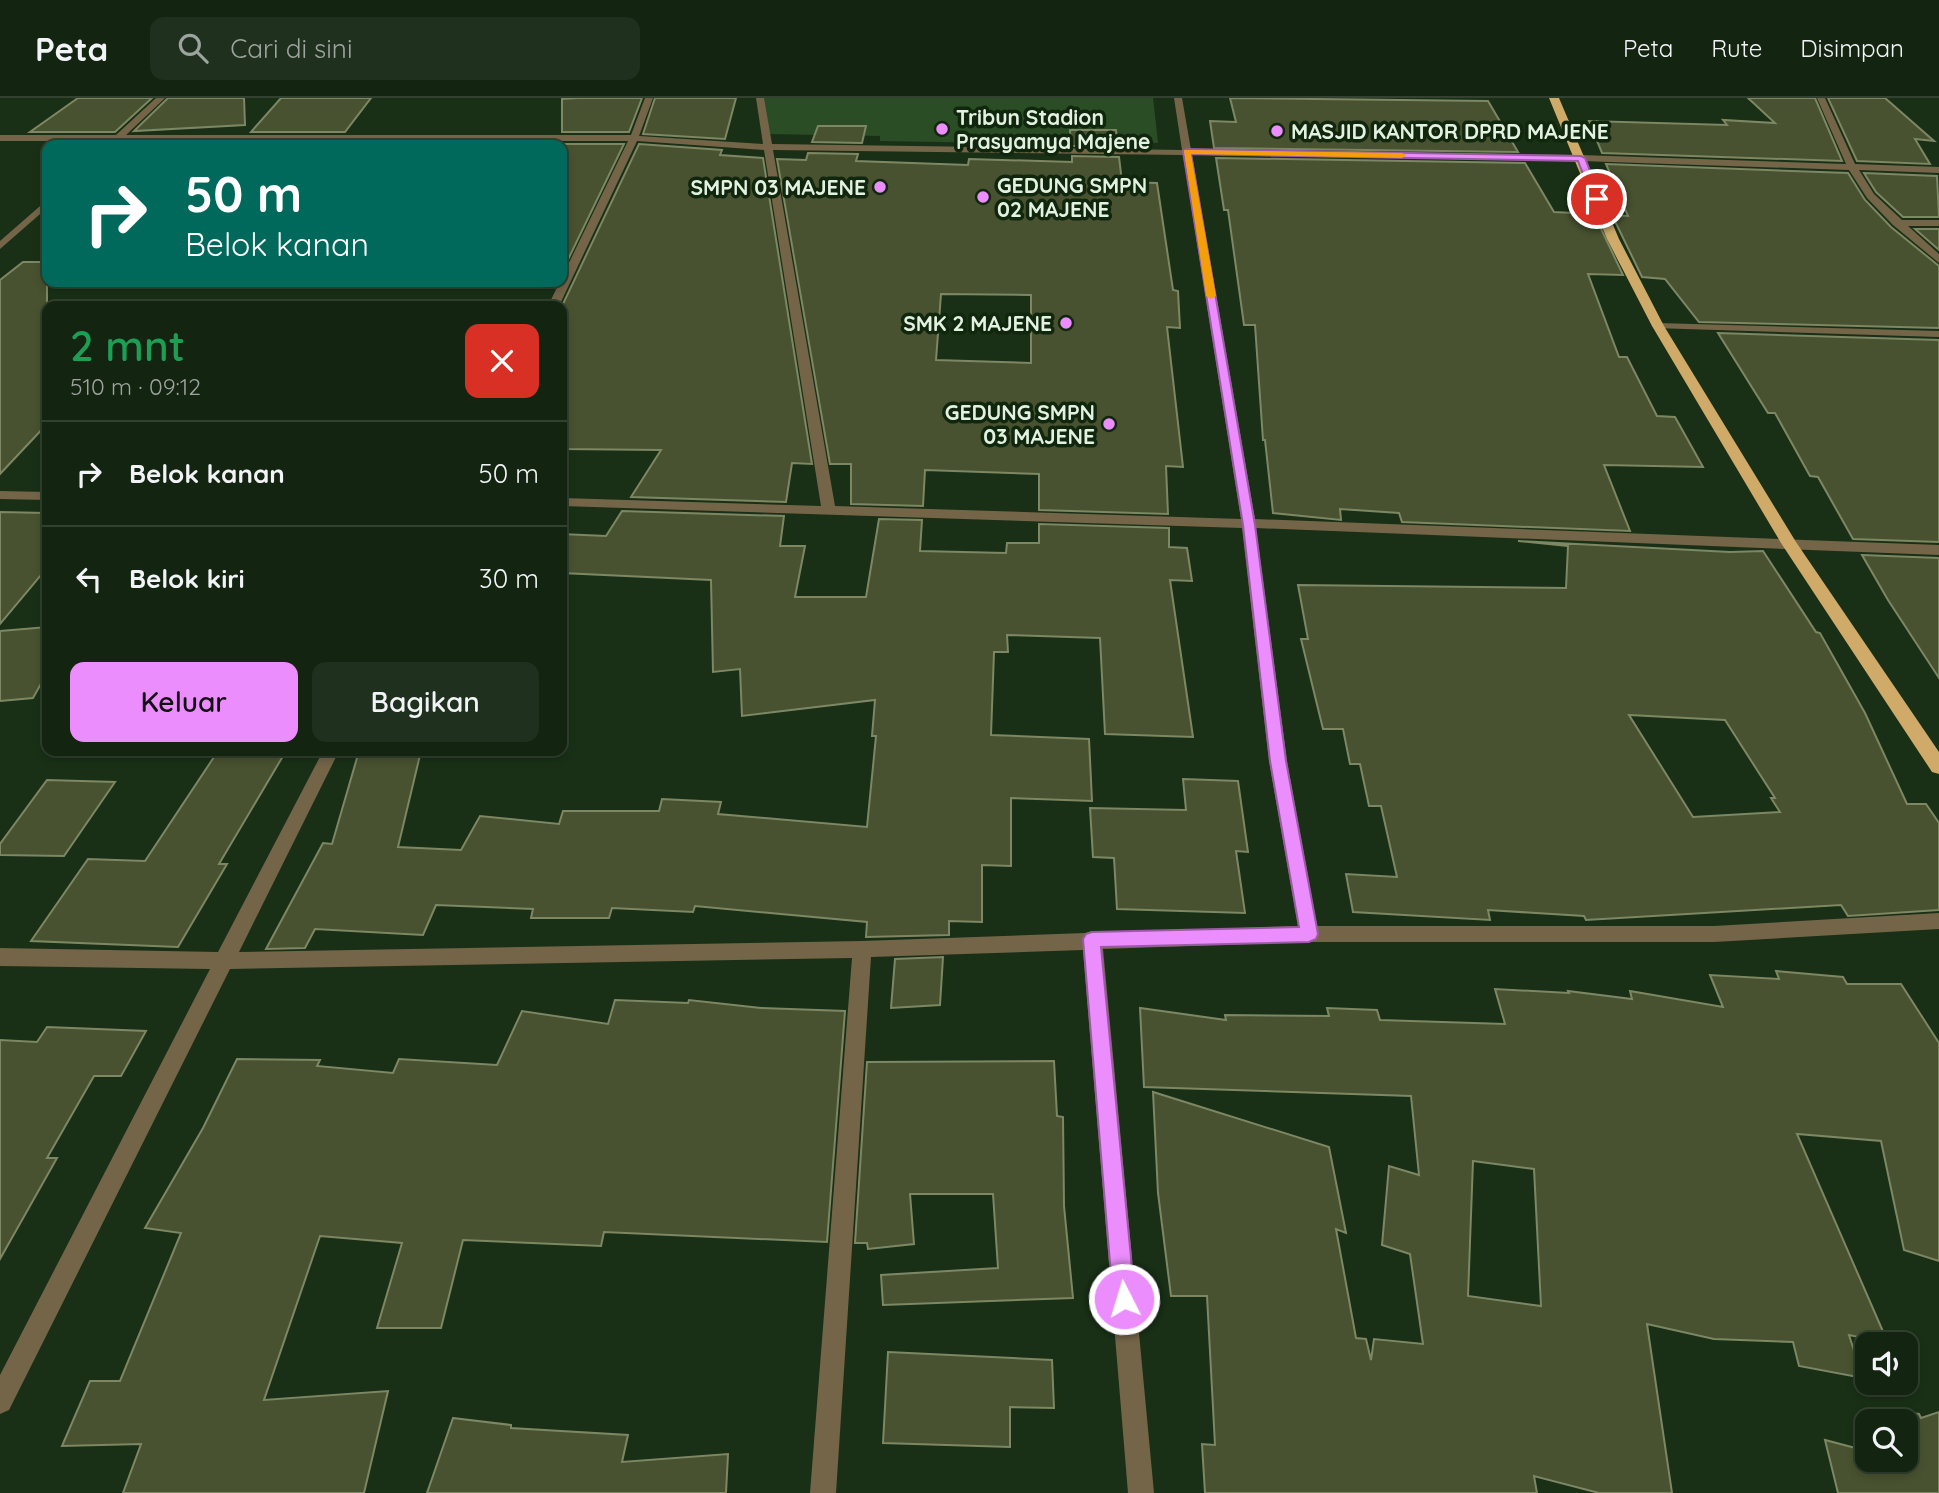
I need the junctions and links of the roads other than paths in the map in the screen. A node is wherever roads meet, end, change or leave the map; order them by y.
1 (161, 98) edge
2 (649, 98) edge
3 (760, 98) edge
4 (1178, 98) edge
5 (1554, 98) edge
6 (1821, 98) edge
7 (120, 136) junction
8 (0, 138) edge
9 (634, 138) junction
10 (116, 140) edge
11 (766, 147) junction
12 (1187, 151) junction
13 (1581, 158) junction
14 (1852, 167) junction
15 (1939, 170) edge
16 (42, 208) edge
17 (1897, 223) junction
18 (1939, 223) edge
19 (0, 246) edge
20 (1939, 260) edge
21 (567, 277) edge
22 (1658, 326) junction
23 (1939, 334) edge
24 (0, 495) edge
25 (42, 496) edge
26 (567, 502) edge
27 (829, 511) junction
28 (1249, 525) junction
29 (1789, 543) junction
30 (1939, 550) edge
31 (328, 756) edge
32 (1939, 767) edge
33 (1939, 921) edge
34 (1309, 934) junction
35 (1092, 939) junction
36 (862, 949) junction
37 (0, 957) edge
38 (223, 961) junction
39 (0, 1401) edge
40 (823, 1493) edge
41 (1142, 1493) edge

1 - 7 street
2 - 9 street
3 - 11 street
4 - 12 street
5 - 13 highway
6 - 14 street
7 - 8 street
7 - 9 street
7 - 10 street
9 - 11 street
9 - 21 street
11 - 12 street
11 - 27 street
12 - 13 street
12 - 28 street
13 - 14 street
13 - 22 highway
14 - 15 street
14 - 17 street
16 - 19 street
17 - 18 street
17 - 20 street
22 - 23 street
22 - 29 highway
24 - 25 street
26 - 27 street
27 - 28 street
28 - 29 street
28 - 34 street
29 - 30 street
29 - 32 highway
31 - 38 street
33 - 34 street
34 - 35 street
35 - 36 street
35 - 41 street
36 - 38 street
36 - 40 street
37 - 38 street
38 - 39 street

